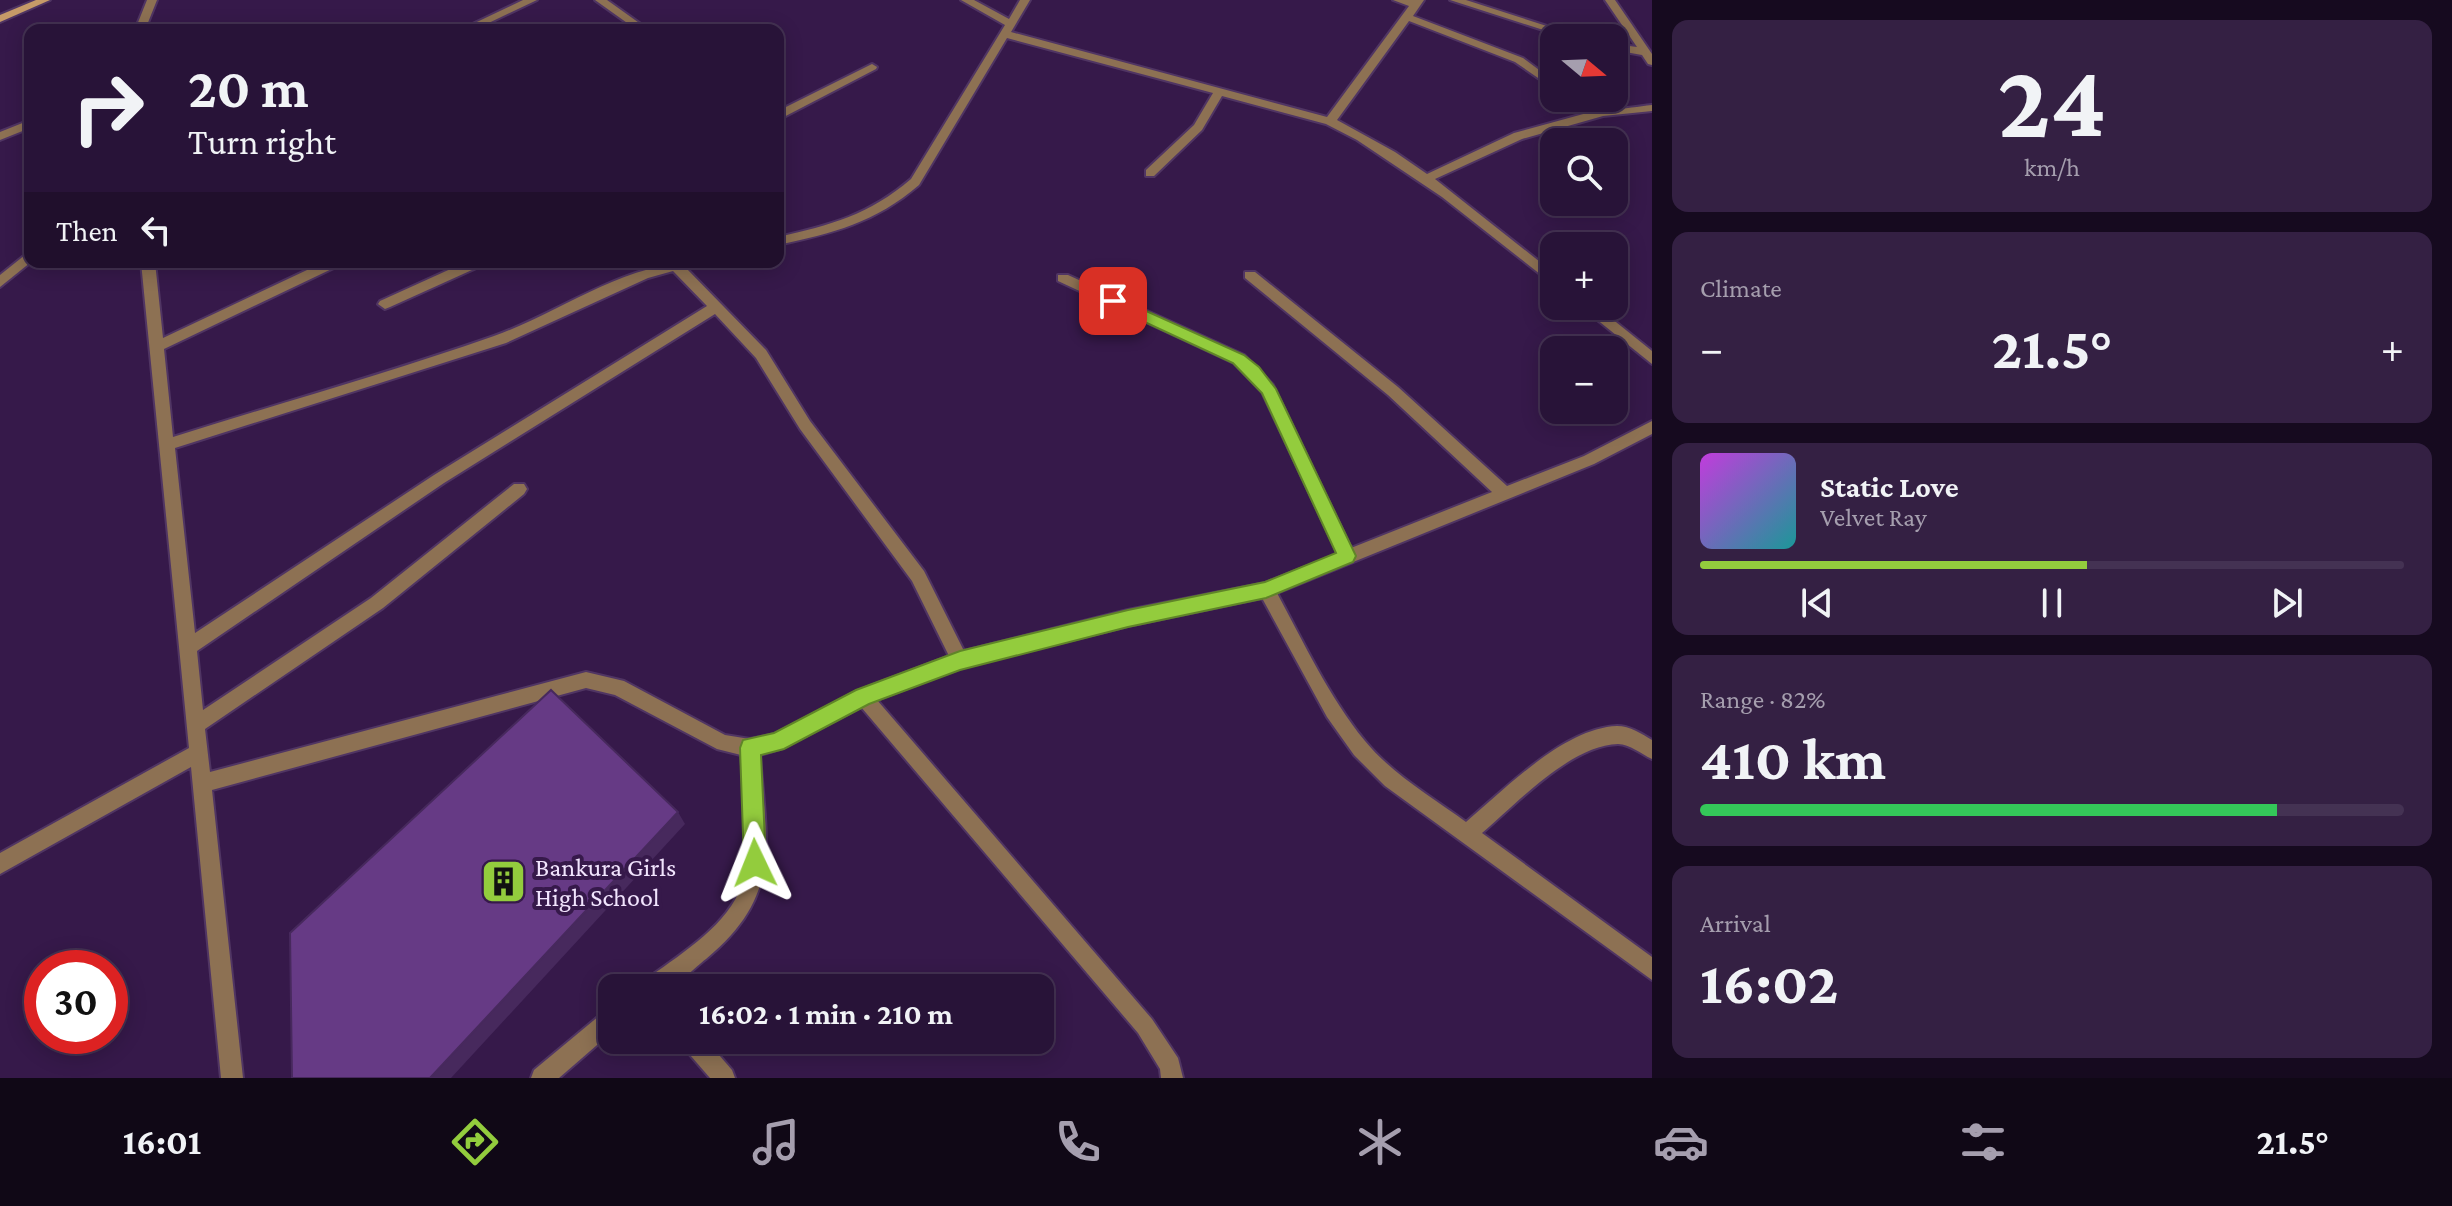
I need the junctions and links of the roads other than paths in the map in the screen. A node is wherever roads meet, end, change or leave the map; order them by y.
1 (152, 0) edge
2 (532, 0) edge
3 (600, 0) edge
4 (966, 0) edge
5 (1025, 0) edge
6 (1398, 0) edge
7 (1455, 0) edge
8 (1610, 0) edge
9 (37, 1) edge
10 (1418, 3) edge
11 (1409, 18) junction
12 (0, 19) edge
13 (142, 24) edge
14 (478, 24) edge
15 (635, 24) edge
16 (1540, 26) edge
17 (1008, 29) junction
18 (1652, 41) edge
19 (1645, 52) edge
20 (872, 67) dead end
21 (1540, 76) edge
22 (1219, 92) junction
23 (1652, 108) edge
24 (1628, 110) edge
25 (1603, 112) edge
26 (784, 113) edge
27 (1330, 121) junction
28 (24, 126) edge
29 (0, 136) edge
30 (1150, 173) dead end
31 (1428, 178) junction
32 (784, 235) edge
33 (794, 238) junction
34 (784, 240) edge
35 (24, 261) edge
36 (149, 268) edge
37 (322, 268) edge
38 (465, 268) edge
39 (668, 268) edge
40 (687, 268) edge
41 (1540, 269) edge
42 (1250, 275) dead end
43 (1063, 278) dead end
44 (0, 282) edge
45 (385, 304) dead end
46 (716, 307) junction
47 (1604, 320) edge
48 (158, 346) junction
49 (1652, 359) edge
50 (1652, 427) edge
51 (169, 444) junction
52 (519, 489) dead end
53 (1505, 494) junction
54 (1347, 556) junction
55 (1266, 590) junction
56 (189, 646) junction
57 (960, 660) junction
58 (863, 697) junction
59 (196, 725) junction
60 (750, 748) junction
61 (1652, 750) edge
62 (198, 753) junction
63 (201, 784) junction
64 (1468, 833) junction
65 (0, 864) edge
66 (1652, 970) edge
67 (670, 974) edge
68 (598, 1030) edge
69 (704, 1054) edge
70 (232, 1078) edge
71 (542, 1078) edge
72 (724, 1078) edge
73 (1172, 1078) edge

1 - 13 street
2 - 14 street
3 - 15 street
4 - 17 street
5 - 17 street
6 - 10 street
7 - 16 street
8 - 19 street
9 - 12 street
10 - 11 street
11 - 21 street
11 - 27 street
17 - 22 street
17 - 33 street
18 - 19 street
20 - 26 street
22 - 27 street
22 - 30 street
23 - 24 street
25 - 31 street
27 - 31 street
28 - 29 street
31 - 41 street
32 - 33 street
33 - 34 street
35 - 44 street
36 - 48 street
37 - 48 street
38 - 45 street
39 - 51 street
40 - 46 street
42 - 53 street
43 - 54 street
46 - 56 street
46 - 57 street
47 - 49 street
48 - 51 street
50 - 53 street
51 - 56 street
52 - 59 street
53 - 54 street
54 - 55 street
55 - 57 street
55 - 64 street
56 - 59 street
57 - 58 street
58 - 60 street
58 - 73 street
59 - 62 street
60 - 63 street
60 - 67 street
61 - 64 street
62 - 63 street
62 - 65 street
63 - 70 street
64 - 66 street
68 - 71 street
69 - 72 street

